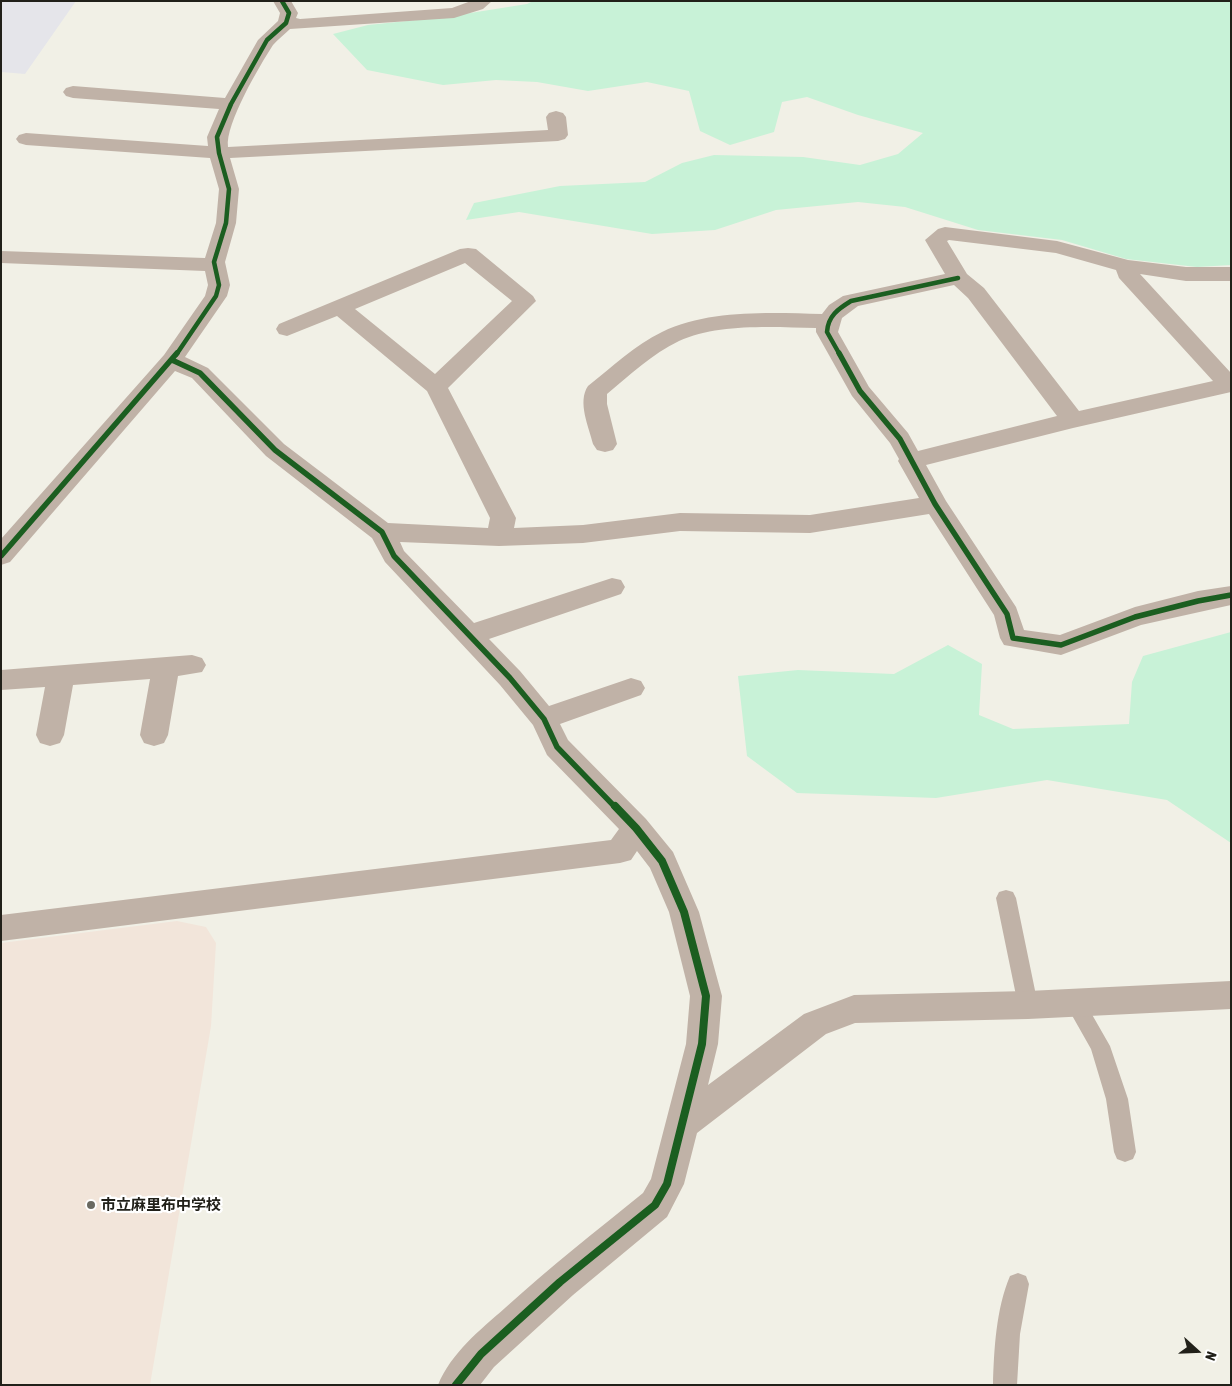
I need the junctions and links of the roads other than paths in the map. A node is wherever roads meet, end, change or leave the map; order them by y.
1 (282, 1) edge
2 (483, 1) edge
3 (286, 23) junction
4 (73, 92) dead end
5 (231, 104) junction
6 (556, 117) dead end
7 (26, 139) dead end
8 (219, 153) junction
9 (1, 257) edge
10 (214, 262) junction
11 (1127, 266) junction
12 (1231, 274) edge
13 (958, 278) junction
14 (339, 307) junction
15 (827, 321) junction
16 (287, 329) dead end
17 (172, 360) junction
18 (1230, 386) edge
19 (436, 387) junction
20 (1073, 420) junction
21 (605, 444) dead end
22 (910, 461) junction
23 (935, 504) junction
24 (382, 532) junction
25 (499, 536) junction
26 (1, 556) edge
27 (612, 587) dead end
28 (1231, 595) edge
29 (468, 635) junction
30 (61, 676) junction
31 (1, 680) edge
32 (630, 688) dead end
33 (544, 719) junction
34 (50, 735) dead end
35 (154, 735) dead end
36 (636, 828) junction
37 (1006, 898) dead end
38 (1, 928) edge
39 (1231, 996) edge
40 (1075, 1003) junction
41 (1028, 1005) junction
42 (682, 1124) junction
43 (1125, 1152) dead end
44 (1018, 1284) dead end
45 (456, 1385) edge
46 (1006, 1385) edge

1 - 3 street
2 - 3 street
3 - 5 street
4 - 5 street
5 - 8 street
6 - 8 street
7 - 8 street
8 - 10 street
9 - 10 street
10 - 17 street
11 - 12 street
11 - 13 street
11 - 18 street
13 - 15 street
13 - 20 street
14 - 16 street
14 - 19 street
14 - 19 street
15 - 21 street
15 - 22 street
17 - 24 street
17 - 26 street
18 - 20 street
19 - 25 street
20 - 22 street
22 - 23 street
23 - 25 street
23 - 28 street
24 - 25 street
24 - 29 street
27 - 29 street
29 - 33 street
30 - 31 street
30 - 34 street
30 - 35 street
32 - 33 street
33 - 36 street
36 - 38 street
36 - 42 street
37 - 41 lane
39 - 40 street
40 - 41 street
40 - 43 lane
41 - 42 street
42 - 45 street
44 - 46 lane

